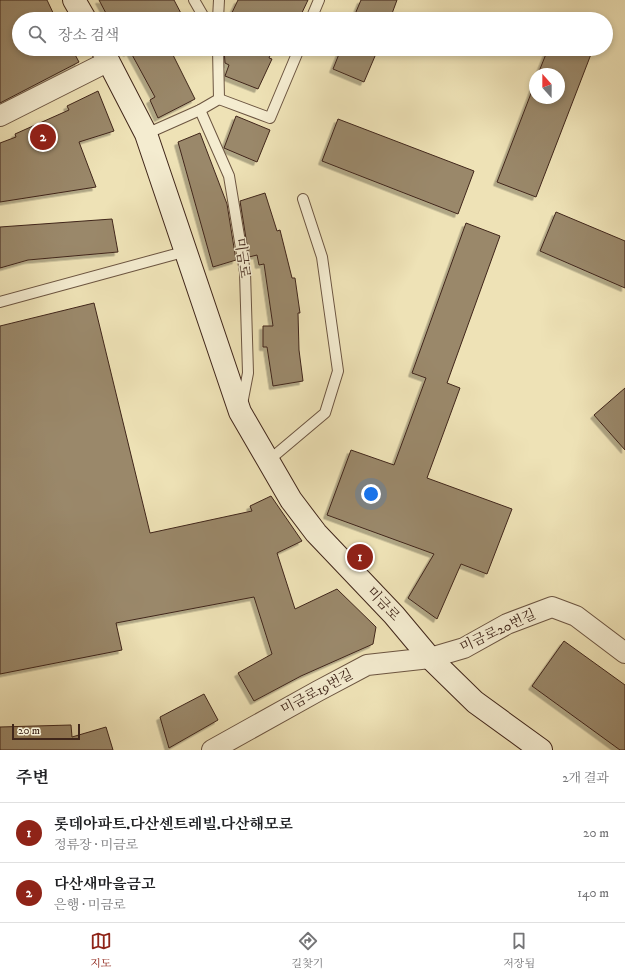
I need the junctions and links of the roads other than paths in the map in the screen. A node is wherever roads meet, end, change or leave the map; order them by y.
1 (74, 0) edge
2 (194, 0) edge
3 (219, 0) edge
4 (319, 0) edge
5 (81, 12) edge
6 (201, 12) edge
7 (218, 12) edge
8 (314, 12) edge
9 (103, 56) edge
10 (106, 56) edge
11 (218, 56) edge
12 (296, 56) edge
13 (219, 99) junction
14 (200, 110) junction
15 (0, 116) edge
16 (146, 134) junction
17 (303, 199) dead end
18 (187, 251) junction
19 (0, 302) edge
20 (240, 412) junction
21 (268, 461) junction
22 (625, 653) edge
23 (430, 658) junction
24 (212, 750) edge
25 (541, 750) edge

1 - 5 street
2 - 6 lane
3 - 7 lane
4 - 8 lane
9 - 15 street
10 - 16 street, 미금로
11 - 13 lane
12 - 13 lane
13 - 14 lane
14 - 16 lane
14 - 20 lane, 미금로
16 - 18 street, 미금로
17 - 21 lane
18 - 19 lane
18 - 20 street, 미금로
20 - 21 street, 미금로
21 - 23 street, 미금로
22 - 23 street, 미금로20번길
23 - 24 street, 미금로19번길
23 - 25 street, 미금로

